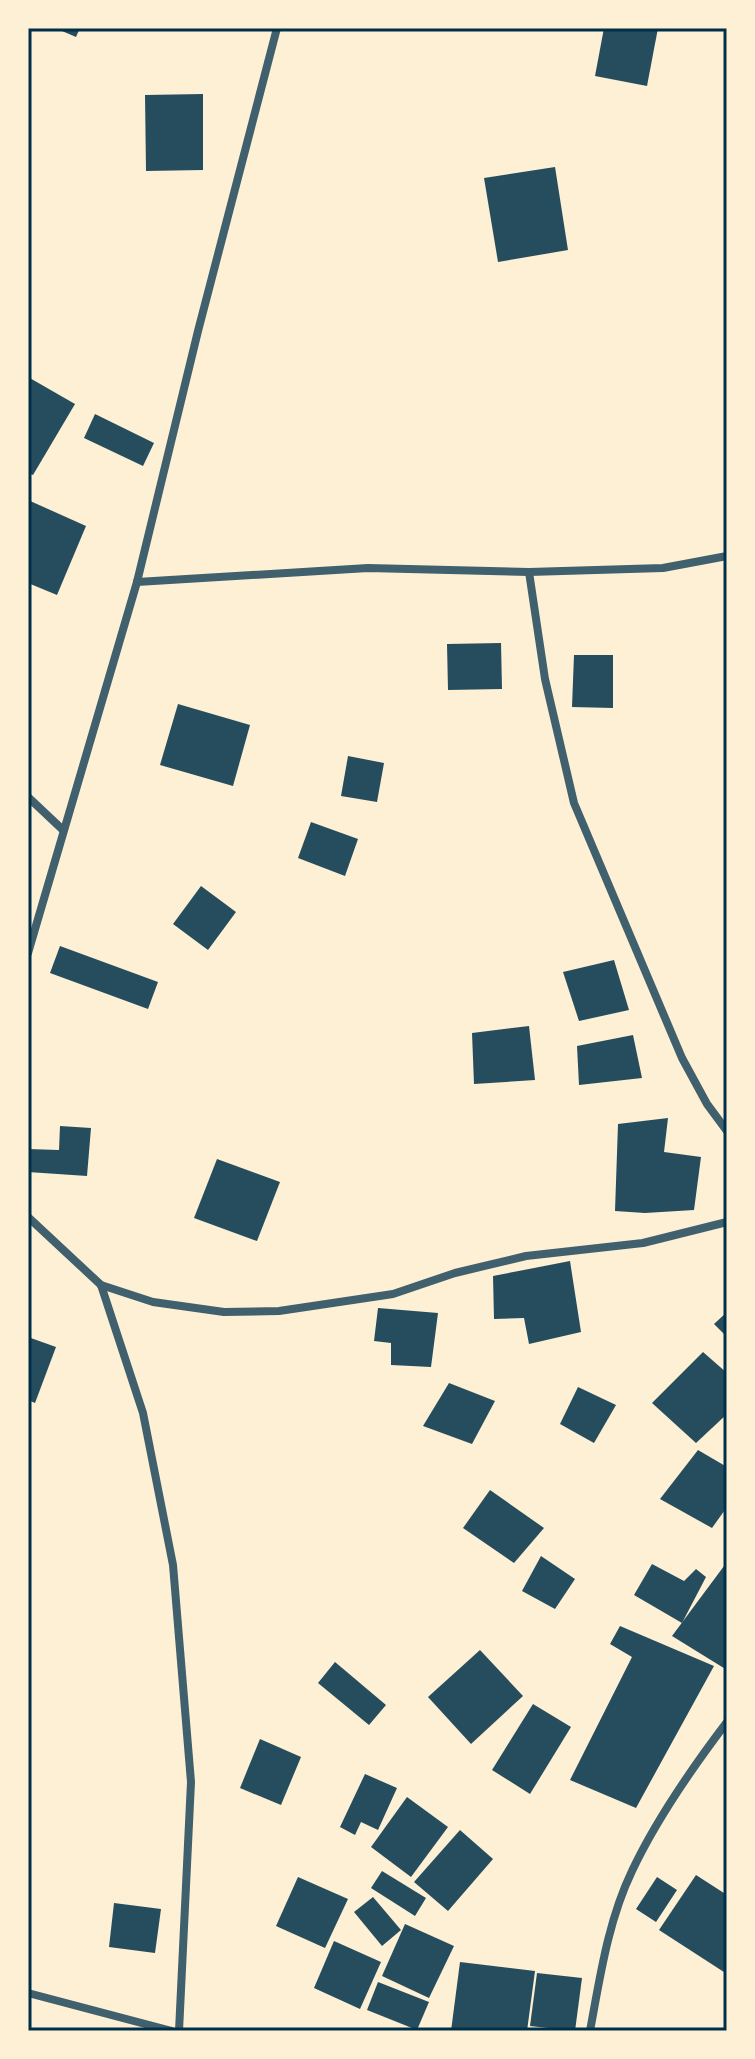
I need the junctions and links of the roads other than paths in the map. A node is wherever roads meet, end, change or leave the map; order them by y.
1 (277, 28) edge
2 (727, 556) edge
3 (529, 572) junction
4 (137, 582) junction
5 (28, 797) edge
6 (63, 830) junction
7 (28, 953) edge
8 (727, 1131) edge
9 (28, 1217) edge
10 (727, 1222) edge
11 (101, 1285) junction
12 (727, 1722) edge
13 (28, 1993) edge
14 (172, 2031) edge
15 (179, 2031) edge
16 (590, 2031) edge

1 - 4 street
2 - 3 street
3 - 4 street
3 - 8 street
4 - 6 street
5 - 6 street
6 - 7 street
9 - 11 street
10 - 11 street
11 - 15 street
12 - 16 street
13 - 14 street

